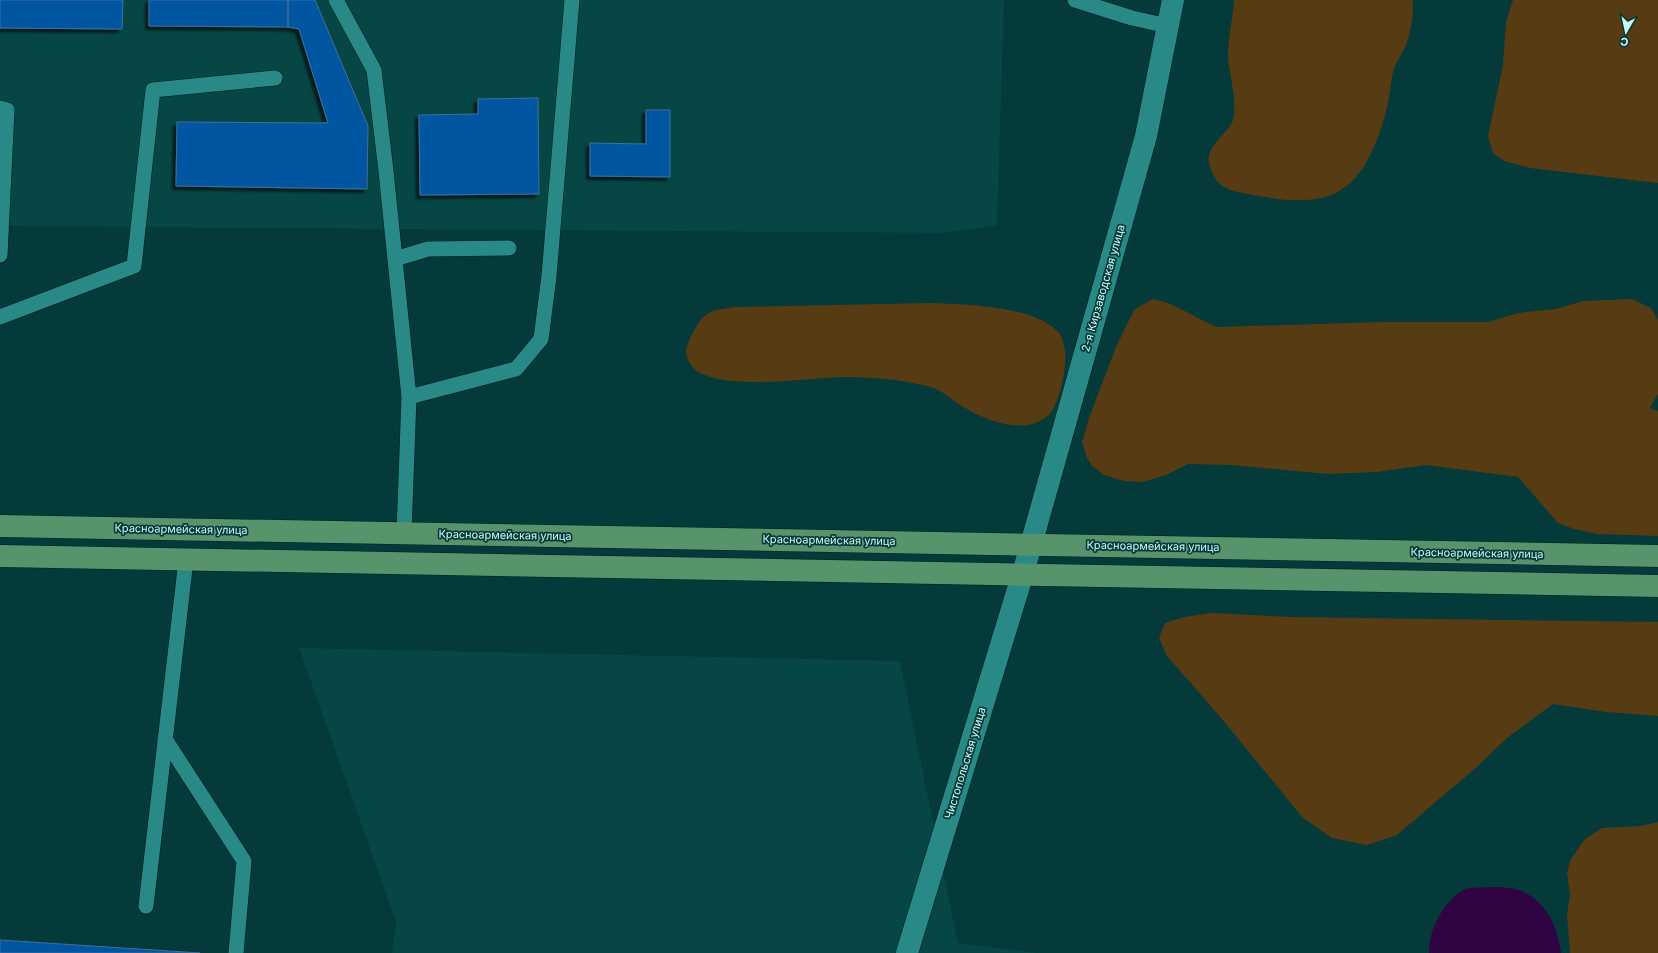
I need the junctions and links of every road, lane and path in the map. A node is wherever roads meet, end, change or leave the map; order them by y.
1 (336, 0) edge
2 (572, 0) edge
3 (1075, 0) edge
4 (1173, 0) edge
5 (1168, 26) junction
6 (275, 78) dead end
7 (0, 108) edge
8 (509, 248) dead end
9 (0, 255) edge
10 (395, 259) junction
11 (0, 317) edge
12 (409, 397) junction
13 (0, 526) edge
14 (404, 533) junction
15 (1031, 544) junction
16 (0, 556) edge
17 (1658, 556) edge
18 (186, 560) junction
19 (1023, 573) junction
20 (1658, 586) edge
21 (165, 739) junction
22 (146, 906) dead end
23 (236, 953) edge
24 (907, 953) edge

1 - 10 lane
2 - 12 lane
3 - 5 lane
4 - 5 street, 2-я Кирзаводская улица
5 - 15 street, 2-я Кирзаводская улица
6 - 11 lane
7 - 9 lane
8 - 10 lane
10 - 12 lane
12 - 14 lane
13 - 14 main road, Красноармейская улица
14 - 15 main road, Красноармейская улица
15 - 17 main road, Красноармейская улица
15 - 19 street, 2-я Кирзаводская улица
16 - 18 main road
18 - 19 main road
18 - 21 lane
19 - 20 main road
19 - 24 street, Чистопольская улица
21 - 22 lane
21 - 23 lane

